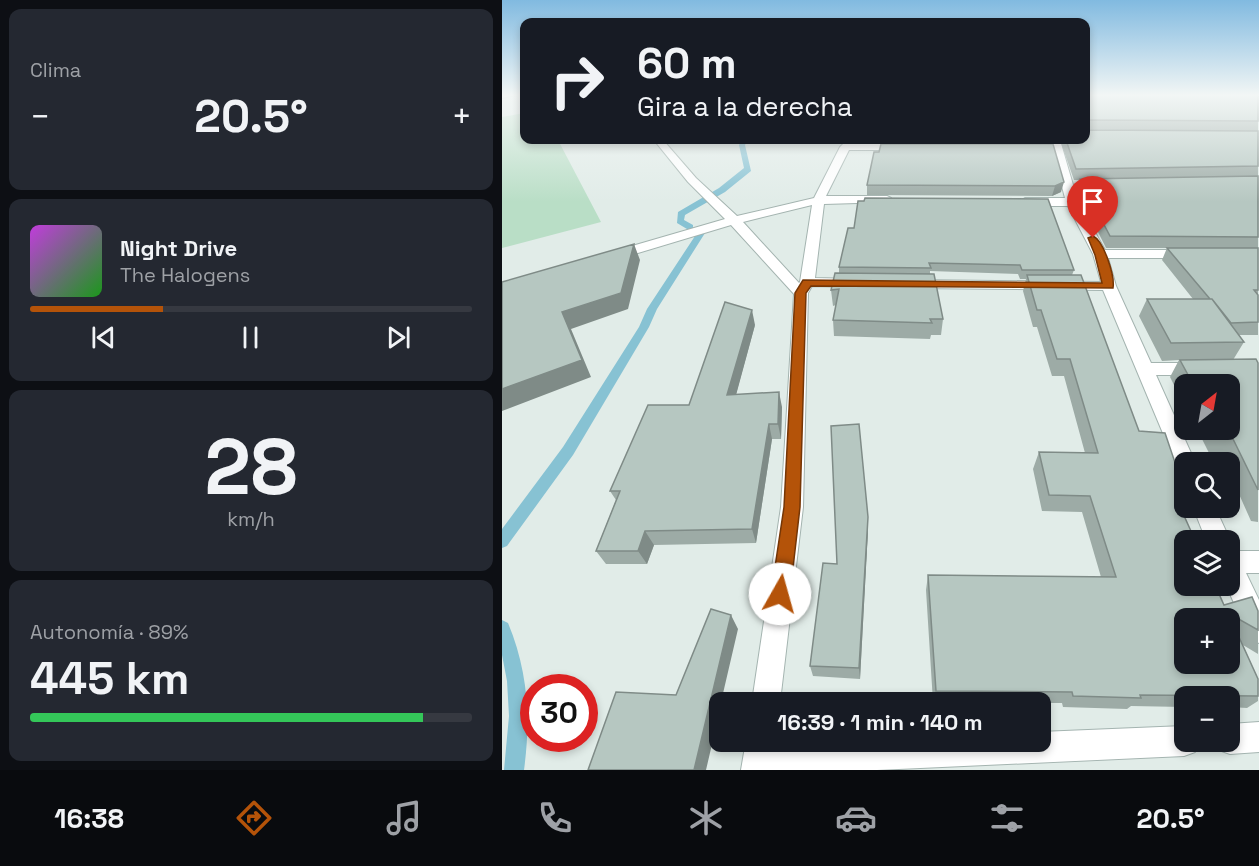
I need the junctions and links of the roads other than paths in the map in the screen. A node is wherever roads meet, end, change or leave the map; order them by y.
1 (661, 144) edge
2 (847, 144) edge
3 (865, 144) edge
4 (1051, 145) edge
5 (915, 147) edge
6 (819, 200) junction
7 (899, 201) edge
8 (1014, 202) edge
9 (1072, 202) junction
10 (735, 220) junction
11 (1202, 254) edge
12 (1100, 255) junction
13 (597, 261) edge
14 (877, 283) edge
15 (900, 284) edge
16 (1109, 286) junction
17 (804, 288) junction
18 (1213, 368) edge
19 (1146, 369) junction
20 (1181, 452) edge
21 (1240, 562) edge
22 (1258, 562) edge
23 (1240, 590) edge
24 (1258, 630) edge
25 (767, 692) edge
26 (1258, 737) edge
27 (1240, 738) edge
28 (1174, 741) edge
29 (758, 757) edge

1 - 10 street
2 - 6 street
3 - 5 street
4 - 9 street
6 - 7 street
6 - 10 street
6 - 17 street
8 - 9 street
9 - 12 street
10 - 13 street
10 - 17 street
11 - 12 street
12 - 16 street
14 - 17 street
15 - 16 street
16 - 19 street
17 - 25 street
18 - 19 street
19 - 20 street
21 - 22 street
23 - 24 street
26 - 27 street
28 - 29 street

